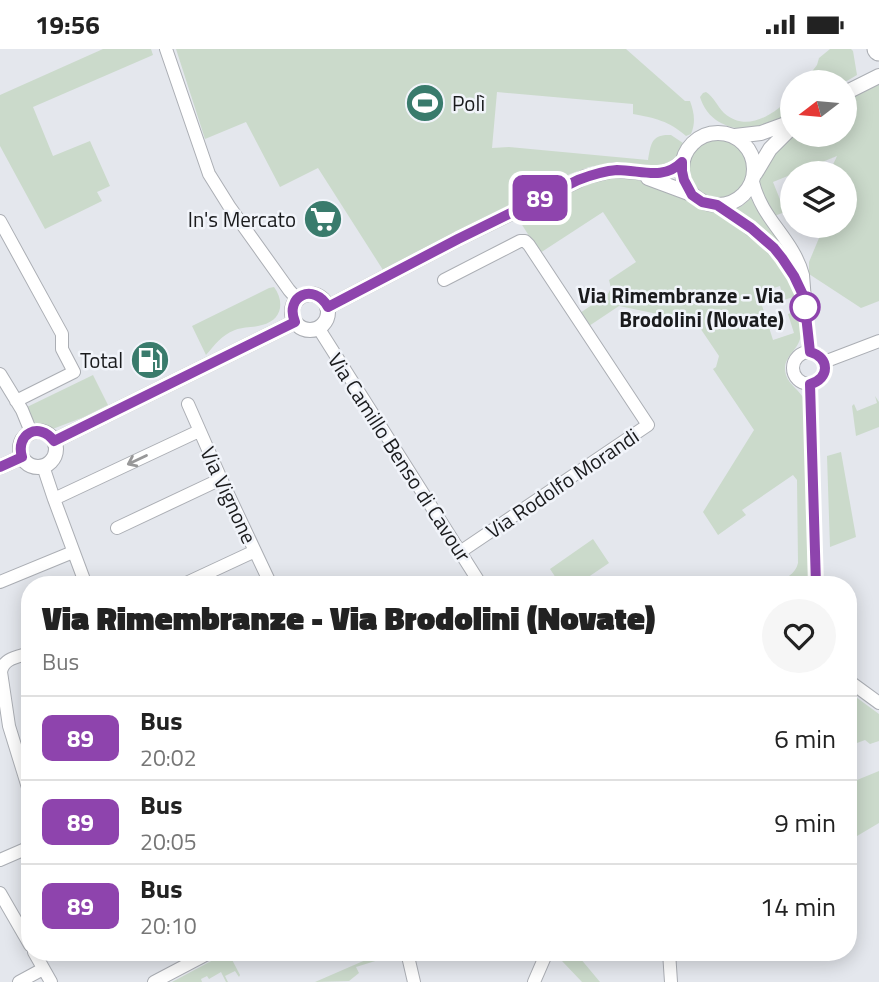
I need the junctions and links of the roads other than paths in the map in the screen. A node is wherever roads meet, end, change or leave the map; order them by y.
1 (166, 49) edge
2 (879, 76) edge
3 (858, 86) edge
4 (780, 128) edge
5 (735, 136) junction
6 (780, 138) edge
7 (682, 162) junction
8 (623, 170) junction
9 (753, 179) junction
10 (692, 195) junction
11 (717, 205) junction
12 (0, 221) edge
13 (444, 279) dead end
14 (804, 297) junction
15 (298, 299) junction
16 (328, 307) junction
17 (295, 322) junction
18 (318, 329) junction
19 (879, 341) edge
20 (810, 352) junction
21 (824, 362) junction
22 (0, 374) edge
23 (810, 384) junction
24 (16, 401) junction
25 (188, 404) dead end
26 (199, 431) junction
27 (32, 432) junction
28 (54, 441) junction
29 (22, 457) junction
30 (43, 466) junction
31 (0, 467) edge
32 (221, 479) junction
33 (54, 499) junction
34 (117, 528) dead end
35 (255, 551) junction
36 (73, 552) junction
37 (460, 552) junction
38 (82, 576) edge
39 (201, 576) edge
40 (267, 576) edge
41 (475, 576) edge
42 (816, 576) edge
43 (0, 582) edge
44 (21, 656) edge
45 (857, 687) edge
46 (879, 703) edge
47 (21, 765) edge
48 (21, 851) edge
49 (0, 860) edge
50 (1, 898) edge
51 (21, 930) edge
52 (39, 961) edge
53 (194, 961) edge
54 (409, 961) edge
55 (543, 961) edge
56 (670, 961) edge
57 (43, 969) junction
58 (19, 982) edge
59 (51, 982) edge
60 (154, 982) edge
61 (414, 982) edge
62 (534, 982) edge
63 (671, 982) edge

1 - 15 street
2 - 3 street
4 - 5 street
5 - 7 street
5 - 9 street
6 - 9 street
7 - 8 street
7 - 10 street
8 - 10 street
8 - 16 street
9 - 11 street
9 - 14 street
10 - 11 street
11 - 14 street
12 - 24 street
13 - 37 street, Via Rodolfo Morandi
14 - 20 street
15 - 16 street
15 - 17 street
16 - 18 street
17 - 18 street
17 - 28 street
18 - 37 street, Via Camillo Benso di Cavour
19 - 21 street
20 - 21 street
20 - 23 street
21 - 23 street
22 - 24 street
23 - 42 street
24 - 27 street
25 - 26 street, Via Vignone
26 - 32 street, Via Vignone
26 -> 33 street
27 - 28 street
27 - 29 street
28 - 30 street
29 - 30 street
29 - 31 street
30 - 33 street
32 - 34 street
32 - 35 street, Via Vignone
33 - 36 street
35 - 39 street
35 - 40 street, Via Vignone
36 - 38 street
36 - 43 street
37 - 41 street, Via Camillo Benso di Cavour
44 - 47 street
45 - 46 street
48 - 49 street
50 - 51 street
52 - 57 street
53 - 60 street
54 - 61 street
55 - 62 street
56 - 63 street
57 - 58 street
57 - 59 street

